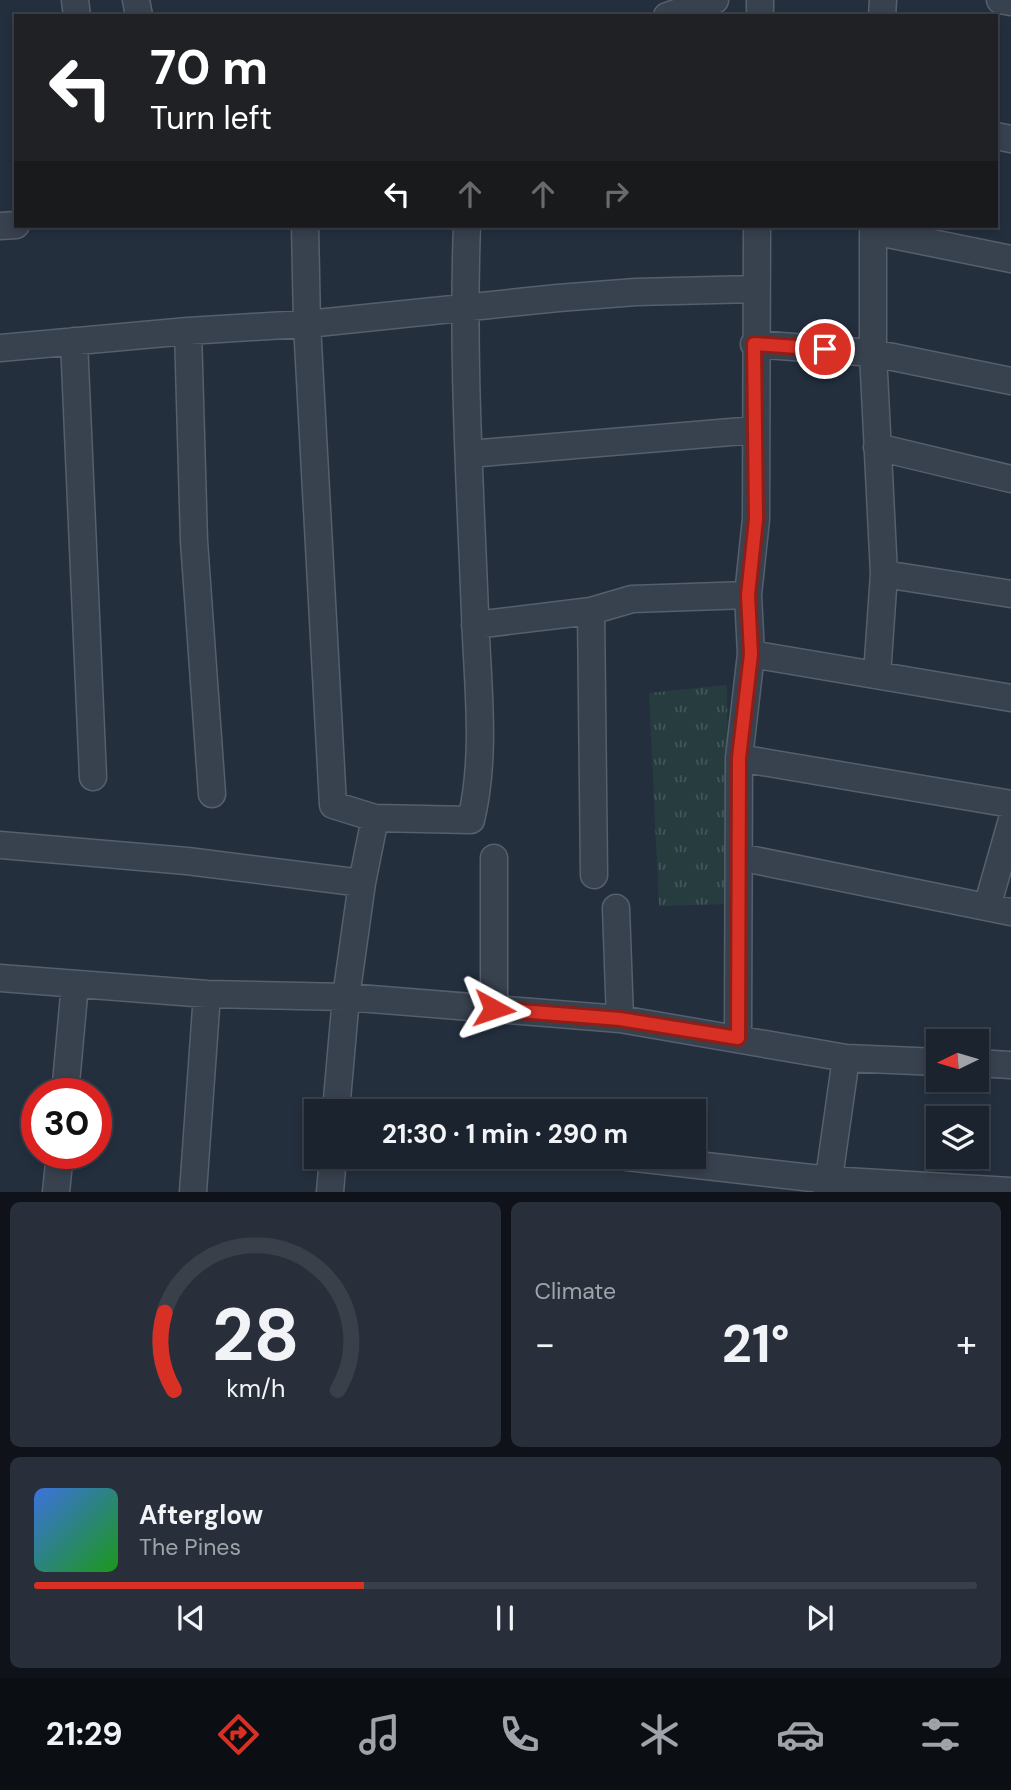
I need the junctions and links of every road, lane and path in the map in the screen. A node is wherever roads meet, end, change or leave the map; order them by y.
1 (715, 0) edge
2 (1000, 0) edge
3 (1011, 2) edge
4 (673, 14) edge
5 (305, 228) edge
6 (467, 228) edge
7 (757, 228) edge
8 (873, 228) edge
9 (1011, 258) edge
10 (754, 289) junction
11 (464, 308) junction
12 (307, 324) junction
13 (188, 331) junction
14 (74, 341) junction
15 (754, 344) junction
16 (0, 348) edge
17 (873, 353) junction
18 (1011, 381) edge
19 (755, 430) junction
20 (877, 447) junction
21 (469, 454) junction
22 (1011, 479) edge
23 (884, 574) junction
24 (1011, 594) edge
25 (748, 595) junction
26 (591, 611) junction
27 (475, 625) junction
28 (751, 654) junction
29 (877, 675) junction
30 (1011, 698) edge
31 (739, 758) junction
32 (93, 776) dead end
33 (212, 794) dead end
34 (1011, 804) edge
35 (375, 818) junction
36 (1011, 824) edge
37 (0, 845) edge
38 (738, 857) junction
39 (494, 859) dead end
40 (594, 875) dead end
41 (362, 883) junction
42 (616, 908) dead end
43 (999, 910) edge
44 (0, 978) edge
45 (75, 984) junction
46 (208, 994) junction
47 (346, 997) junction
48 (494, 1009) junction
49 (620, 1019) junction
50 (738, 1038) junction
51 (846, 1058) junction
52 (926, 1061) edge
53 (989, 1064) edge
54 (1011, 1065) edge
55 (66, 1078) edge
56 (337, 1099) edge
57 (706, 1168) edge
58 (58, 1169) edge
59 (331, 1169) edge
60 (828, 1186) edge
61 (1011, 1191) edge
62 (56, 1192) edge
63 (193, 1192) edge
64 (330, 1192) edge

1 - 4 street
2 - 3 street
5 - 12 street
6 - 11 street
7 - 10 street
8 - 9 street
8 - 17 street
10 - 11 street
10 - 15 street
11 - 12 street
11 - 21 street
12 - 13 street
12 - 35 street
13 - 14 street
13 - 33 street
14 - 16 street
14 - 32 street
15 - 17 street
15 - 19 street
17 - 18 street
17 - 20 street
19 - 21 street
19 - 25 street
20 - 22 street
20 - 23 street
21 - 27 street
23 - 24 street
23 - 29 street
25 - 26 street
25 - 28 street
26 - 27 street
26 - 40 street
27 - 35 street
28 - 29 street
28 - 31 street
29 - 30 street
31 - 34 street
31 - 38 street
35 - 41 street
36 - 43 street
37 - 41 street
38 - 43 street
38 - 50 street
39 - 48 street
41 - 47 street
42 - 49 street
44 - 45 street
45 - 46 street
45 - 55 street
46 - 47 street
46 - 63 street
47 - 48 street
47 - 56 street
48 - 49 street
49 - 50 street
50 - 51 street
51 - 52 street
51 - 60 street
53 - 54 street
57 - 60 street
58 - 62 street
59 - 64 street
60 - 61 street

